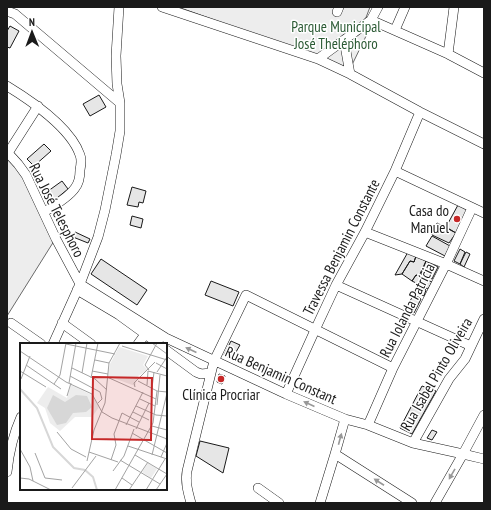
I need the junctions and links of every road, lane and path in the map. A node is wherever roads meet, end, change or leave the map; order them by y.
1 (119, 7) edge
2 (162, 7) edge
3 (378, 7) edge
4 (405, 7) edge
5 (454, 7) edge
6 (7, 11) edge
7 (371, 20) junction
8 (395, 30) junction
9 (344, 40) junction
10 (448, 54) junction
11 (318, 59) junction
12 (484, 73) edge
13 (350, 74) junction
14 (7, 86) edge
15 (120, 103) junction
16 (38, 106) junction
17 (420, 112) junction
18 (484, 144) edge
19 (7, 152) edge
20 (395, 170) junction
21 (472, 208) junction
22 (44, 212) junction
23 (484, 213) edge
24 (365, 232) junction
25 (446, 264) junction
26 (484, 281) edge
27 (336, 285) junction
28 (78, 287) junction
29 (484, 319) edge
30 (416, 322) junction
31 (11, 323) dead end
32 (62, 323) junction
33 (315, 330) junction
34 (147, 331) junction
35 (40, 343) edge
36 (53, 343) edge
37 (90, 343) edge
38 (139, 343) edge
39 (158, 343) edge
40 (471, 346) junction
41 (167, 351) edge
42 (214, 361) junction
43 (393, 368) junction
44 (211, 373) junction
45 (286, 394) junction
46 (484, 415) edge
47 (345, 419) junction
48 (20, 420) edge
49 (368, 425) junction
50 (413, 443) junction
51 (335, 454) junction
52 (463, 454) junction
53 (484, 459) edge
54 (7, 472) edge
55 (258, 488) dead end
56 (191, 503) edge
57 (279, 503) edge
58 (320, 503) edge
59 (412, 503) edge
60 (435, 503) edge

1 - 15 street
2 - 11 street
3 - 7 street
4 - 8 street
5 - 10 street
6 - 15 street
7 - 8 street
7 - 9 street
8 - 10 street
9 - 11 street
9 - 13 street
10 - 12 street
11 - 13 street
13 - 17 street
14 - 16 street
15 - 28 street
16 - 19 street
16 - 22 street
17 - 18 street
17 - 20 street, Travessa Benjamin Constante
19 - 22 street, Rua José Telesphoro
20 - 21 street
20 - 24 street, Travessa Benjamin Constante
21 - 23 street
21 - 25 street, Rua Iolanda Patrícia
22 - 28 street, Rua José Telesphoro
24 - 25 street
24 - 27 street, Travessa Benjamin Constante
25 - 26 street
25 - 30 street, Rua Iolanda Patrícia
27 - 30 street
27 - 33 street, Travessa Benjamin Constante
28 - 32 street
28 - 34 street, Rua Benjamin Constant
29 - 40 street, Rua Isabel Pinto Oliveira
30 - 40 street
30 - 43 street, Rua Iolanda Patrícia
31 - 35 street
32 - 36 street
32 - 37 street
33 - 42 street
33 - 43 street
33 - 45 street, Travessa Benjamin Constante
34 - 38 street
34 - 39 street
42 -> 34 street, Rua Benjamin Constant
40 - 50 street, Rua Isabel Pinto Oliveira
41 - 44 street
42 - 44 street
42 - 45 street, Rua Benjamin Constant
43 - 49 street, Rua Iolanda Patrícia
44 - 56 street
47 -> 45 street, Rua Benjamin Constant
46 - 52 street
47 - 49 street, Rua Benjamin Constant
51 -> 47 street
48 - 54 street
49 - 50 street, Rua Benjamin Constant
50 - 52 street, Rua Benjamin Constant
51 - 58 street
59 -> 51 street
52 - 53 street, Rua Benjamin Constant
52 -> 60 street
55 - 57 street

